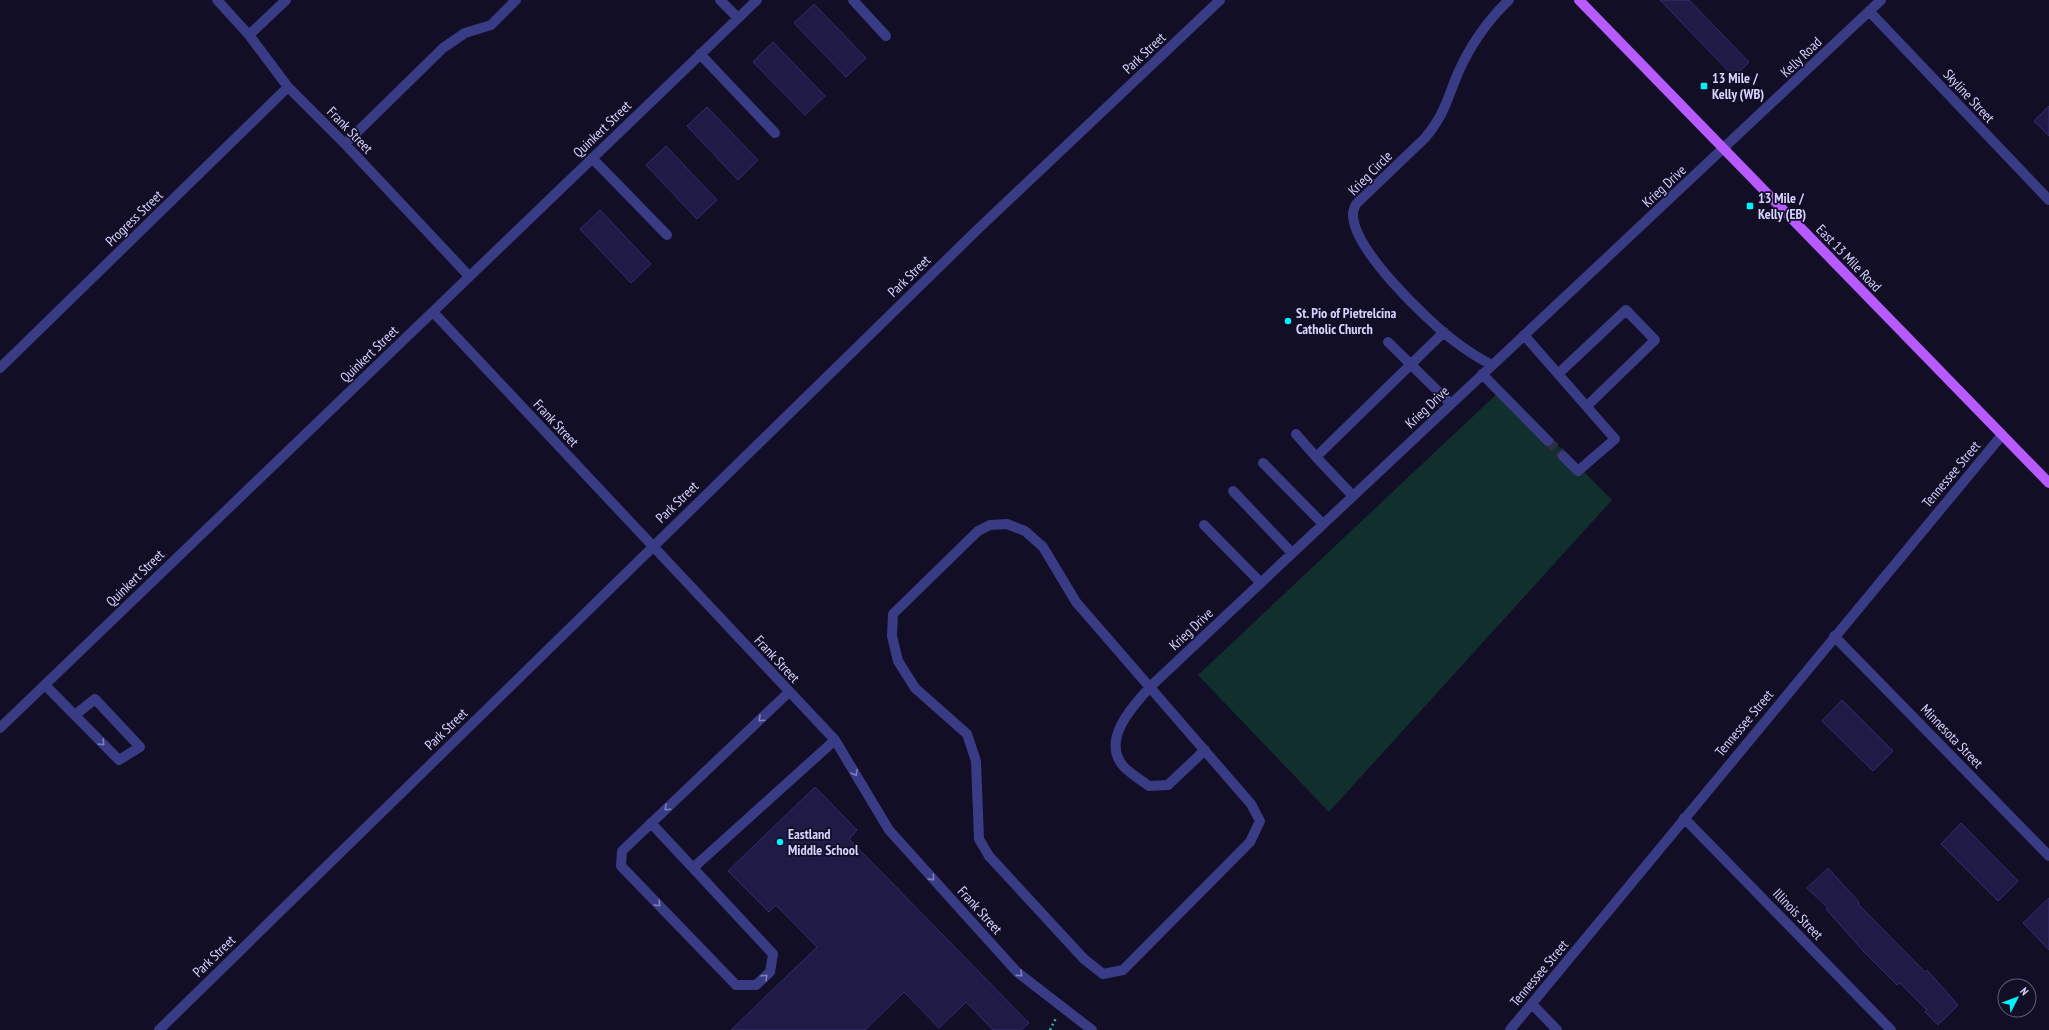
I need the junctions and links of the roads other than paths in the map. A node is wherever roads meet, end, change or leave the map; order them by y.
1 (217, 0) edge
2 (286, 0) edge
3 (516, 0) edge
4 (720, 0) edge
5 (757, 0) edge
6 (853, 0) edge
7 (1220, 0) edge
8 (1509, 0) edge
9 (1579, 0) edge
10 (1881, 0) edge
11 (1870, 11) junction
12 (738, 18) junction
13 (250, 35) junction
14 (886, 36) dead end
15 (700, 54) junction
16 (288, 88) junction
17 (775, 133) dead end
18 (345, 144) junction
19 (1723, 150) junction
20 (592, 158) junction
21 (2049, 200) edge
22 (667, 235) dead end
23 (468, 276) junction
24 (433, 312) junction
25 (1444, 332) junction
26 (1524, 335) junction
27 (1388, 342) dead end
28 (1411, 364) junction
29 (1492, 365) junction
30 (0, 368) edge
31 (1482, 374) junction
32 (1558, 374) junction
33 (1451, 404) junction
34 (1587, 406) junction
35 (1296, 434) dead end
36 (2002, 435) junction
37 (1548, 441) tunnel mouth
38 (1563, 456) tunnel mouth
39 (1316, 457) junction
40 (1263, 463) dead end
41 (2049, 483) edge
42 (1233, 491) dead end
43 (1353, 496) junction
44 (1323, 524) junction
45 (1204, 525) dead end
46 (652, 546) junction
47 (1292, 553) junction
48 (1261, 583) junction
49 (1834, 636) junction
50 (45, 685) junction
51 (1151, 686) junction
52 (789, 692) junction
53 (75, 715) junction
54 (0, 728) edge
55 (835, 740) junction
56 (1205, 750) junction
57 (1684, 818) junction
58 (651, 823) junction
59 (2049, 856) edge
60 (693, 868) junction
61 (1532, 1004) junction
62 (158, 1030) edge
63 (1092, 1030) edge
64 (1510, 1030) edge
65 (1557, 1030) edge
66 (1891, 1030) edge

1 - 13 street, Frank Street
2 - 13 street
3 - 18 street
4 - 12 street
5 - 12 street, Quinkert Street
6 - 14 street
7 - 46 street, Park Street
8 - 25 street, Krieg Circle
9 - 19 main road, East 13 Mile Road
10 - 11 street, Kelly Road
11 - 19 street, Kelly Road
11 - 21 street, Skyline Street
12 - 15 street, Quinkert Street
13 - 16 street, Frank Street
15 - 17 street
15 - 20 street, Quinkert Street
16 - 18 street, Frank Street
16 - 30 street, Progress Street
18 - 23 street, Frank Street
19 - 26 street, Krieg Drive
19 - 36 main road, East 13 Mile Road
20 - 22 street
20 - 23 street, Quinkert Street
23 - 24 street, Quinkert Street
24 - 46 street, Frank Street
24 - 50 street, Quinkert Street
25 - 28 street
25 - 29 street, Krieg Circle
26 - 29 street, Krieg Drive
26 - 32 street
27 - 28 street
28 - 33 street
28 - 39 street
29 - 31 street, Krieg Drive
31 - 33 street, Krieg Drive
31 - 37 street
32 - 34 street
32 - 34 street
33 - 43 street, Krieg Drive
34 - 38 street
35 - 39 street
36 - 41 main road, East 13 Mile Road
36 - 49 street, Tennessee Street
39 - 43 street
40 - 44 street
42 - 47 street
43 - 44 street, Krieg Drive
44 - 47 street, Krieg Drive
45 - 48 street
46 - 52 street, Frank Street
46 - 62 street, Park Street
47 - 48 street, Krieg Drive
48 - 51 street, Krieg Drive
49 - 57 street, Tennessee Street
49 - 59 street, Minnesota Street
50 - 53 street
50 - 54 street, Quinkert Street
51 - 56 street
51 - 56 street, Krieg Drive
51 - 56 street
52 - 55 street, Frank Street
52 -> 58 street
53 -> 53 street
55 - 60 street
55 -> 63 street, Frank Street
57 - 61 street, Tennessee Street
57 - 66 street, Illinois Street
58 - 60 street
58 -> 60 street
61 - 64 street, Tennessee Street
61 - 65 street

